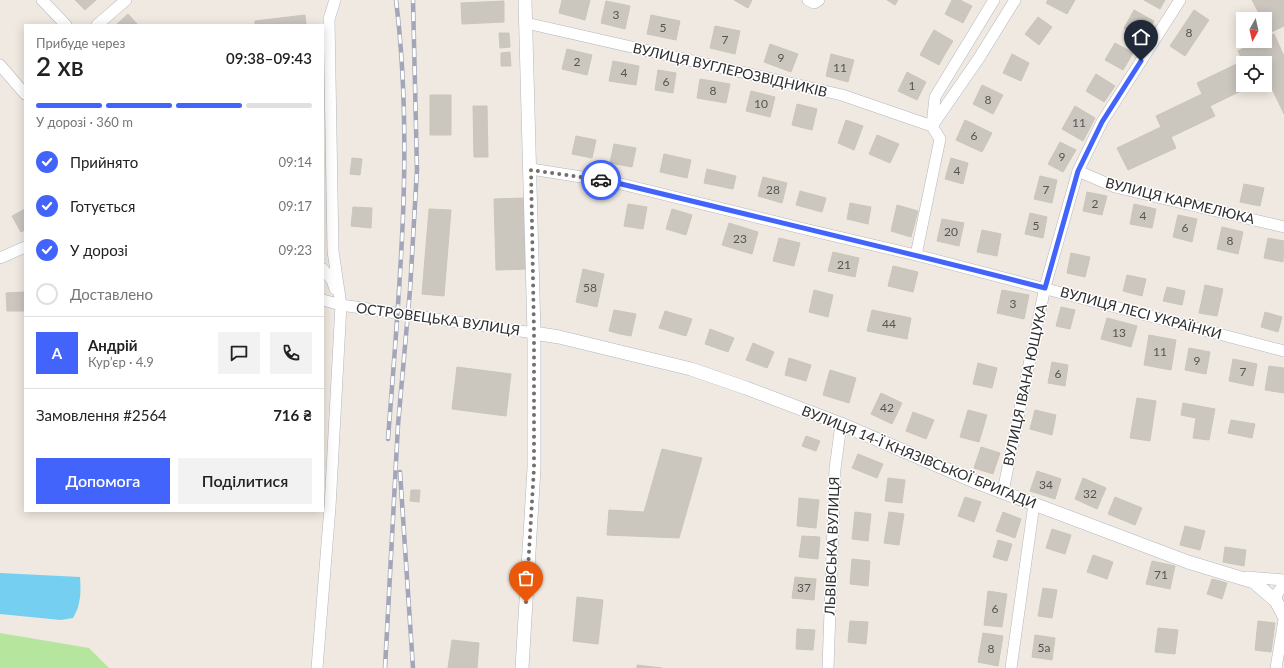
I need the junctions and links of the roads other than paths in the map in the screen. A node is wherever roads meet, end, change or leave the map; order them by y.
1 (42, 0) edge
2 (126, 0) edge
3 (335, 0) edge
4 (525, 0) edge
5 (808, 0) edge
6 (819, 0) edge
7 (994, 0) edge
8 (1015, 0) edge
9 (1180, 0) edge
10 (526, 23) junction
11 (65, 24) edge
12 (99, 24) edge
13 (0, 65) edge
14 (24, 93) edge
15 (932, 126) junction
16 (531, 170) junction
17 (1078, 171) junction
18 (1284, 227) edge
19 (24, 247) edge
20 (916, 255) junction
21 (0, 258) edge
22 (324, 270) edge
23 (1045, 288) junction
24 (324, 300) edge
25 (342, 305) junction
26 (534, 333) junction
27 (1284, 351) edge
28 (841, 424) junction
29 (1003, 491) junction
30 (1034, 504) junction
31 (1233, 575) junction
32 (1284, 580) edge
33 (1284, 584) edge
34 (1276, 601) junction
35 (1284, 616) edge
36 (1284, 620) edge
37 (317, 668) edge
38 (522, 668) edge
39 (828, 668) edge
40 (1011, 668) edge
41 (1276, 668) edge

1 - 11 street
2 - 12 street
3 - 25 street
4 - 10 street
5 - 6 street
7 - 15 street
8 - 15 street
9 - 17 street, ВУЛИЦЯ ІВАНА ЮЩУКА
10 - 15 street, ВУЛИЦЯ ВУГЛЕРОЗВІДНИКІВ
10 - 16 street
13 - 14 street
15 - 20 street
16 - 20 street, ВУЛИЦЯ ЛЕСІ УКРАЇНКИ
16 - 26 street
17 - 18 street, ВУЛИЦЯ КАРМЕЛЮКА
17 - 23 street, ВУЛИЦЯ ІВАНА ЮЩУКА
19 - 21 street
20 - 23 street, ВУЛИЦЯ ЛЕСІ УКРАЇНКИ
22 - 25 street, ОСТРОВЕЦЬКА ВУЛИЦЯ
23 - 27 street, ВУЛИЦЯ ЛЕСІ УКРАЇНКИ
23 - 29 street, ВУЛИЦЯ ІВАНА ЮЩУКА
24 - 25 street, ОСТРОВЕЦЬКА ВУЛИЦЯ
25 - 26 street, ОСТРОВЕЦЬКА ВУЛИЦЯ
25 - 37 street
26 - 28 street, ВУЛИЦЯ 14-Ї КНЯЗІВСЬКОЇ БРИГАДИ
26 - 38 street
28 - 29 street, ВУЛИЦЯ 14-Ї КНЯЗІВСЬКОЇ БРИГАДИ
28 - 39 street, ЛЬВІВСЬКА ВУЛИЦЯ
29 - 30 street, ВУЛИЦЯ 14-Ї КНЯЗІВСЬКОЇ БРИГАДИ
30 - 31 street, ВУЛИЦЯ 14-Ї КНЯЗІВСЬКОЇ БРИГАДИ
30 - 40 street
31 - 32 street
31 - 34 street, ВУЛИЦЯ 14-Ї КНЯЗІВСЬКОЇ БРИГАДИ
33 - 34 street
34 - 35 street, ВУЛИЦЯ 14-Ї КНЯЗІВСЬКОЇ БРИГАДИ
36 - 41 street

